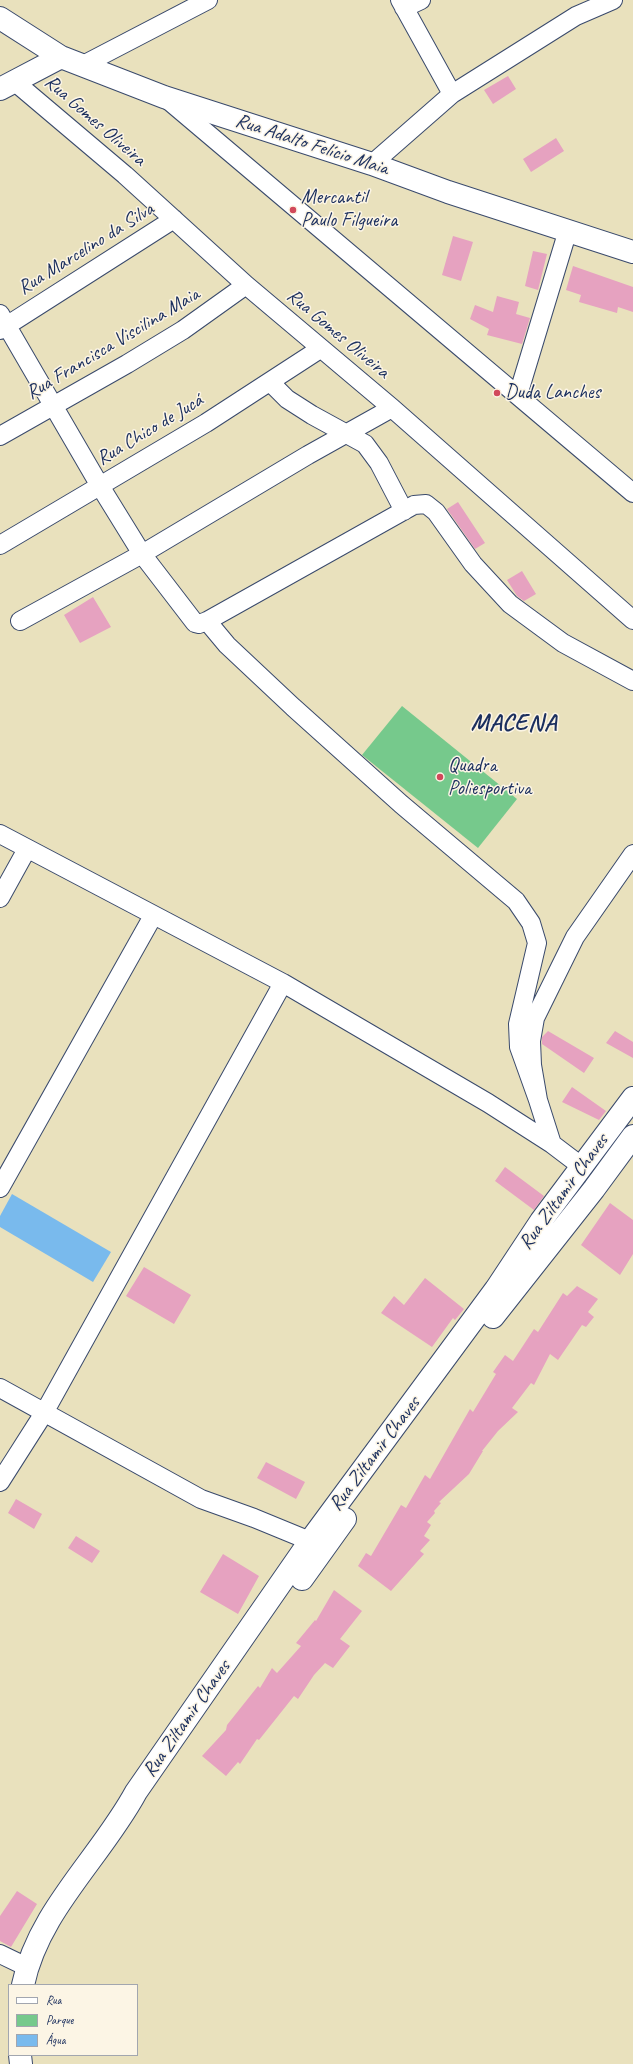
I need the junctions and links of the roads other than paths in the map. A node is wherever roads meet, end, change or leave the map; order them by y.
1 (208, 0) edge
2 (421, 0) edge
3 (613, 0) edge
4 (402, 4) edge
5 (0, 18) edge
6 (61, 57) junction
7 (83, 65) junction
8 (8, 85) edge
9 (452, 94) junction
10 (164, 97) junction
11 (372, 164) junction
12 (174, 219) junction
13 (568, 230) junction
14 (633, 252) edge
15 (246, 285) junction
16 (2, 323) edge
17 (320, 349) junction
18 (270, 382) junction
19 (518, 395) junction
20 (54, 407) junction
21 (392, 408) junction
22 (347, 433) junction
23 (0, 436) edge
24 (100, 486) junction
25 (633, 493) edge
26 (404, 510) junction
27 (0, 545) edge
28 (142, 554) junction
29 (633, 620) edge
30 (20, 621) dead end
31 (207, 621) junction
32 (633, 681) edge
33 (0, 834) edge
34 (27, 849) junction
35 (633, 854) edge
36 (0, 898) edge
37 (153, 916) junction
38 (283, 982) junction
39 (633, 1098) edge
40 (538, 1100) junction
41 (633, 1136) edge
42 (552, 1144) junction
43 (581, 1166) junction
44 (0, 1188) edge
45 (541, 1221) junction
46 (559, 1234) junction
47 (0, 1388) edge
48 (44, 1413) junction
49 (367, 1477) junction
50 (0, 1482) edge
51 (310, 1541) junction
52 (123, 1816) junction
53 (0, 1954) edge
54 (25, 1976) edge

1 - 7 street
2 - 4 street
3 - 9 street
4 - 9 street
5 - 6 street, Rua Adalto Felício Maia
6 - 7 street, Rua Adalto Felício Maia
6 - 8 street
7 - 10 street, Rua Adalto Felício Maia
8 - 12 street, Rua Gomes Oliveira
9 - 11 street
10 - 11 street, Rua Adalto Felício Maia
10 - 19 street
11 - 13 street, Rua Adalto Felício Maia
12 - 15 street, Rua Gomes Oliveira
12 - 16 street, Rua Marcelino da Silva
13 - 14 street, Rua Adalto Felício Maia
13 - 19 street
15 - 17 street, Rua Gomes Oliveira
15 - 20 street, Rua Francisca Viscilina Maia
16 - 20 street
17 - 18 street, Rua Chico de Jucá
17 - 21 street, Rua Gomes Oliveira
18 - 22 street
18 - 24 street, Rua Chico de Jucá
19 - 25 street
20 - 23 street, Rua Francisca Viscilina Maia
20 - 24 street
21 - 22 street
21 - 29 street, Rua Gomes Oliveira
22 - 26 street
22 - 28 street
24 - 27 street, Rua Chico de Jucá
24 - 28 street
26 - 31 street
26 - 32 street
28 - 30 street
28 - 31 street
31 - 40 street
33 - 34 street
34 - 36 street
34 - 37 street
35 - 40 street
37 - 38 street
37 - 44 street
38 - 42 street
38 - 48 street
39 - 43 street, Rua Ziltamir Chaves
40 - 42 street
41 - 46 street, Rua Ziltamir Chaves
42 - 43 street
43 - 45 street, Rua Ziltamir Chaves
45 - 46 street
45 - 49 street, Rua Ziltamir Chaves
46 - 49 street, Rua Ziltamir Chaves
47 - 48 street
48 - 50 street
48 - 51 street
49 - 51 street, Rua Ziltamir Chaves
49 - 52 street, Rua Ziltamir Chaves
51 - 52 street, Rua Ziltamir Chaves
52 - 54 street, Rua Ziltamir Chaves
53 - 54 street

